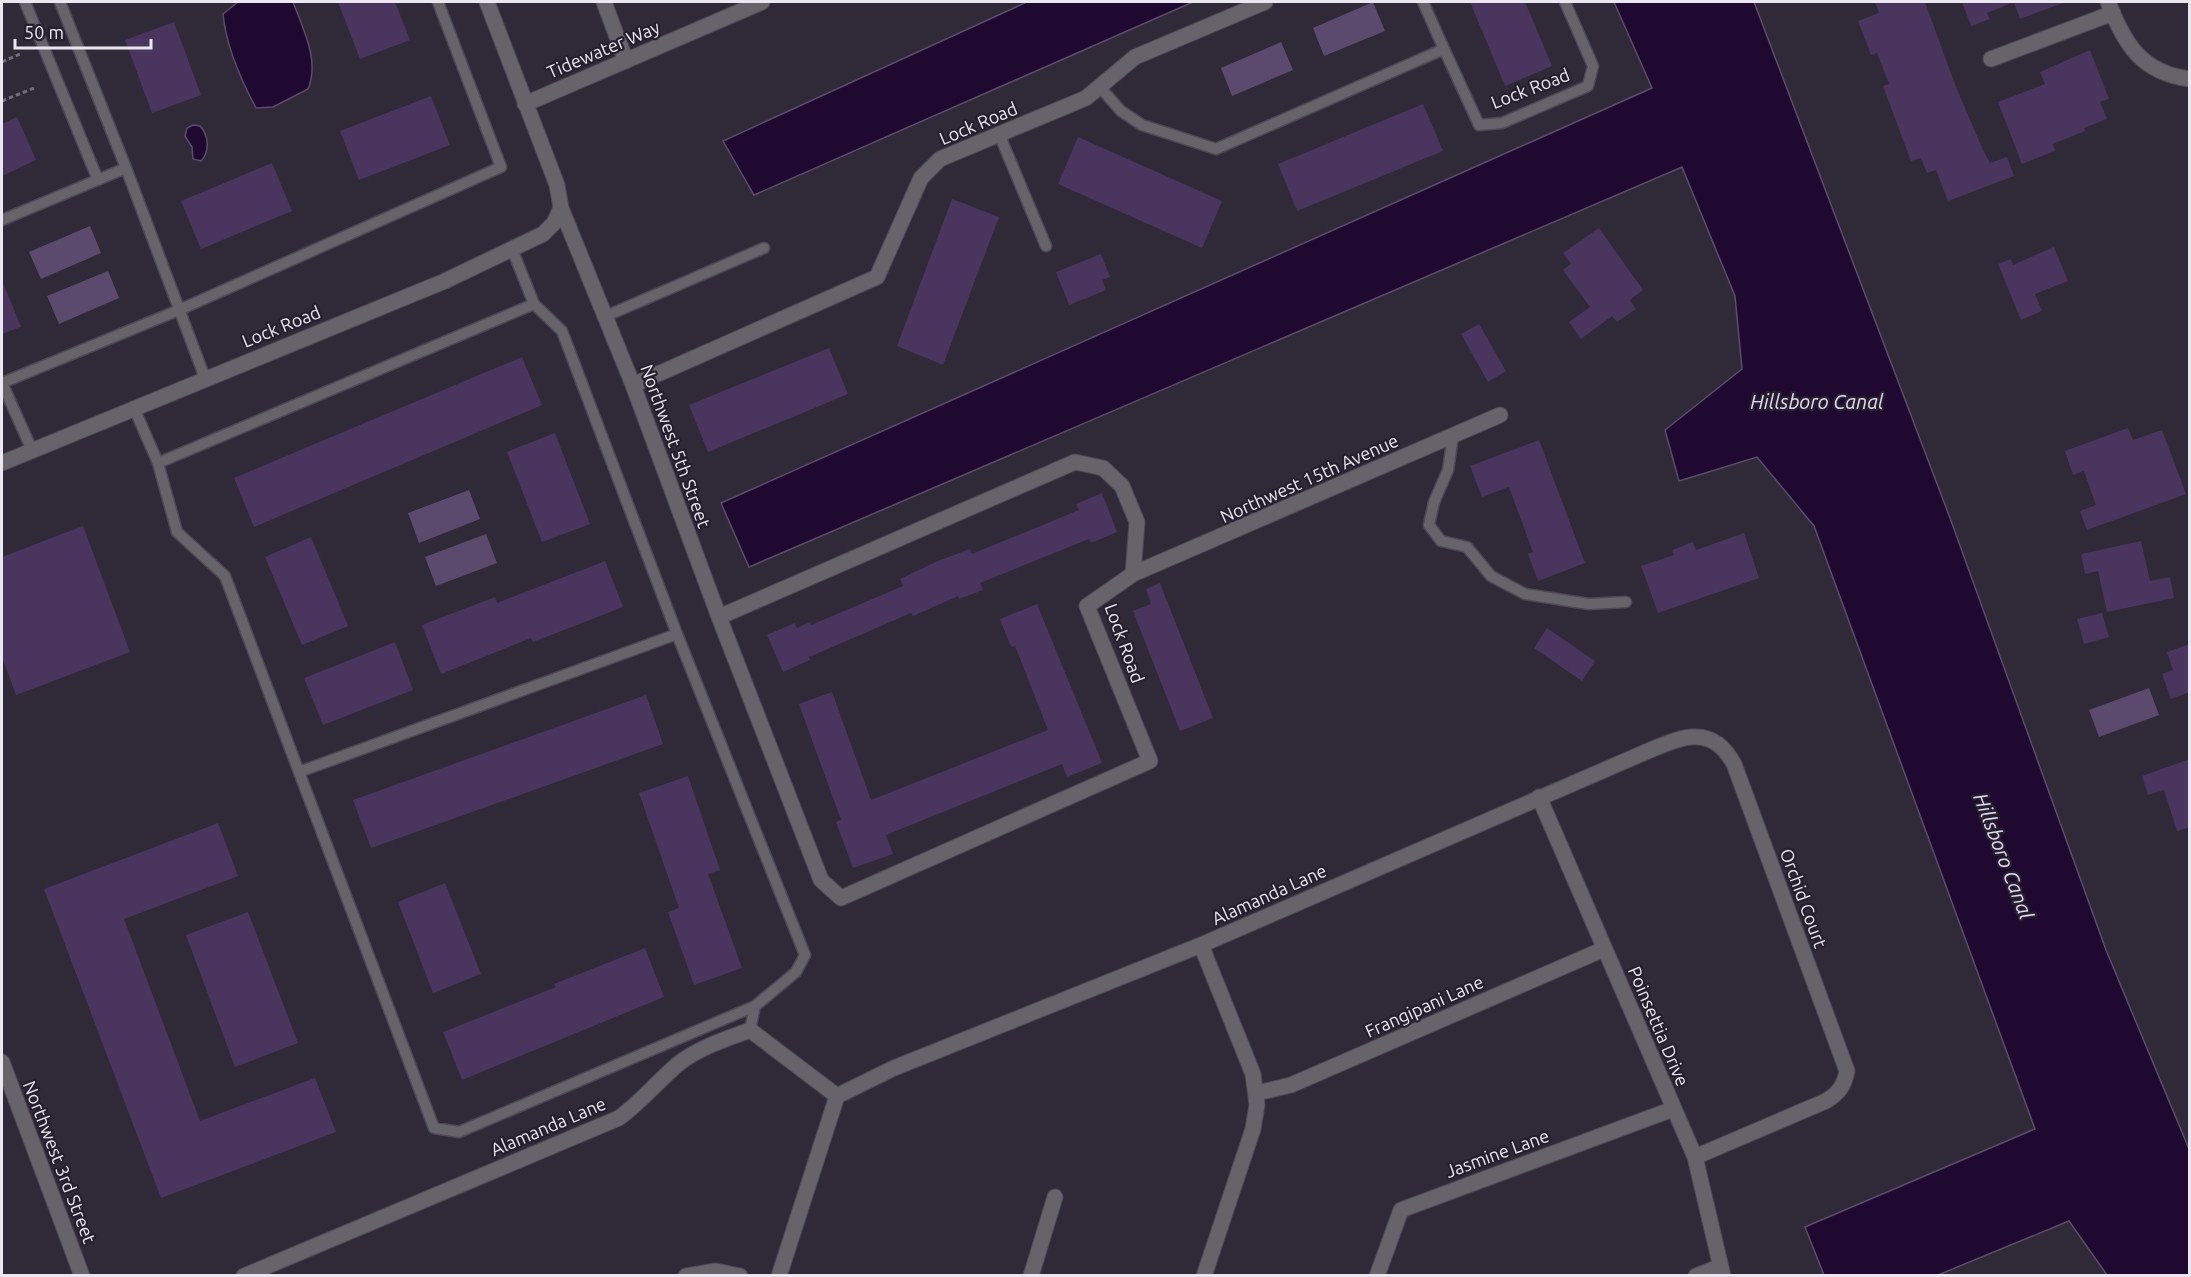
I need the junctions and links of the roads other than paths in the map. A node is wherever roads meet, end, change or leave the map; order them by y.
1 (25, 2) edge
2 (60, 2) edge
3 (438, 2) edge
4 (487, 2) edge
5 (604, 2) edge
6 (762, 2) edge
7 (1265, 2) edge
8 (1423, 2) edge
9 (1565, 2) edge
10 (2111, 7) edge
11 (1444, 49) junction
12 (1990, 59) dead end
13 (626, 61) junction
14 (2190, 79) edge
15 (1099, 86) junction
16 (525, 104) junction
17 (999, 134) junction
18 (126, 168) junction
19 (98, 180) junction
20 (561, 208) junction
21 (2, 220) edge
22 (1046, 246) dead end
23 (764, 248) dead end
24 (512, 249) junction
25 (534, 304) junction
26 (179, 310) junction
27 (606, 316) junction
28 (205, 378) junction
29 (2, 383) edge
30 (633, 385) junction
31 (134, 408) junction
32 (1500, 415) dead end
33 (1453, 436) junction
34 (32, 450) junction
35 (2, 463) edge
36 (158, 463) junction
37 (1134, 574) junction
38 (1626, 602) dead end
39 (719, 617) junction
40 (677, 634) junction
41 (1717, 743) joint
42 (299, 772) junction
43 (1539, 798) junction
44 (841, 898) joint
45 (1201, 945) junction
46 (1604, 949) junction
47 (755, 1006) junction
48 (750, 1030) junction
49 (2, 1062) edge
50 (1257, 1093) junction
51 (837, 1096) junction
52 (1673, 1109) junction
53 (1695, 1157) junction
54 (1055, 1197) dead end
55 (1721, 1271) edge
56 (82, 1275) edge
57 (244, 1275) edge
58 (686, 1275) edge
59 (740, 1275) edge
60 (779, 1275) edge
61 (1031, 1275) edge
62 (1204, 1275) edge
63 (1377, 1275) edge
64 (1696, 1275) edge

1 - 19 lane
2 - 18 lane
3 - 26 lane
4 - 16 street, Northwest 5th Street
5 - 13 street
6 - 13 street, Tidewater Way
7 - 15 street, Lock Road
8 - 11 lane, Lock Road
9 - 11 lane, Lock Road
10 - 12 street
10 - 14 street
11 - 15 lane
13 - 16 street, Tidewater Way
15 - 17 street, Lock Road
16 - 20 street, Northwest 5th Street
17 - 22 lane
17 - 30 street, Lock Road
18 - 19 lane
18 - 26 lane
19 - 21 lane
20 - 24 street, Lock Road
20 - 27 street, Northwest 5th Street
23 - 27 lane
24 - 25 lane
24 - 28 street, Lock Road
25 - 36 lane
25 - 40 lane
26 - 28 lane
26 - 29 lane
27 - 30 street, Northwest 5th Street
28 - 31 street, Lock Road
29 - 34 lane
30 - 39 street, Northwest 5th Street
31 - 34 street, Lock Road
31 - 36 lane
32 - 33 street, Northwest 15th Avenue
33 - 37 street, Northwest 15th Avenue
33 - 38 lane
34 - 35 street, Lock Road
36 - 42 lane
37 - 39 street
37 - 44 street, Lock Road
39 - 44 street, Northwest 5th Street
40 - 42 lane
40 - 47 lane
41 - 43 street, Alamanda Lane
41 - 53 street, Orchid Court
42 - 47 lane
43 - 45 street, Alamanda Lane
43 - 46 street, Poinsettia Drive
45 - 50 street
45 - 51 street, Alamanda Lane
46 - 50 street, Frangipani Lane
46 - 52 street, Poinsettia Drive
47 - 48 lane
48 - 51 street
48 - 57 street, Alamanda Lane
49 - 56 street, Northwest 3rd Street
50 - 62 street
51 - 60 street
52 - 53 street, Poinsettia Drive
52 - 63 street, Jasmine Lane
53 - 55 street, Poinsettia Drive
54 - 61 street
55 - 64 street
58 - 59 street

